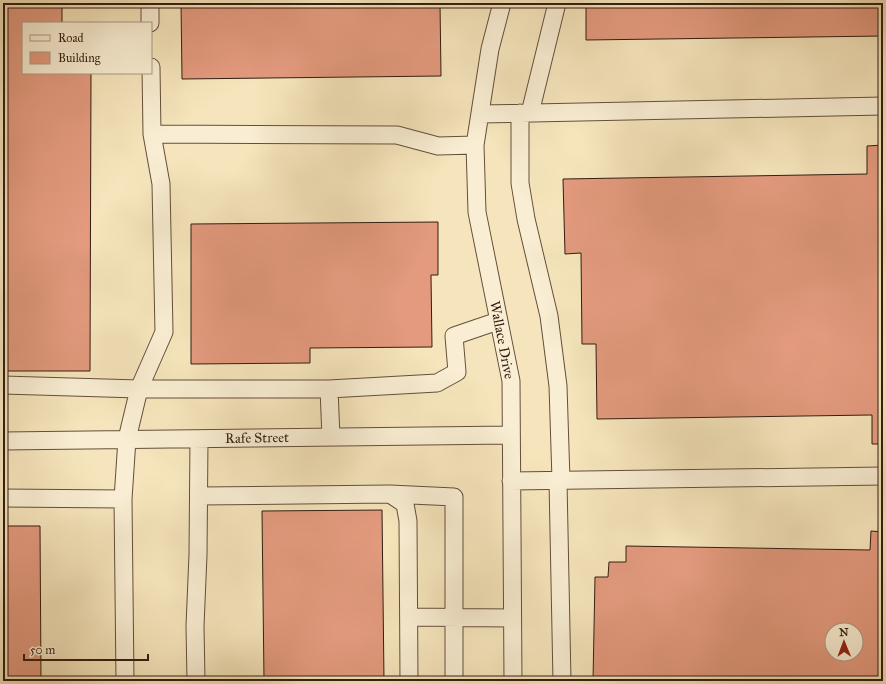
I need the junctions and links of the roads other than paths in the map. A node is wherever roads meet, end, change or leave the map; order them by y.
1 (150, 3) edge
2 (502, 3) edge
3 (557, 3) edge
4 (150, 22) edge
5 (151, 74) edge
6 (883, 106) edge
7 (525, 113) junction
8 (480, 114) junction
9 (152, 134) junction
10 (475, 145) junction
11 (498, 321) junction
12 (3, 385) edge
13 (139, 389) junction
14 (329, 390) junction
15 (511, 435) junction
16 (330, 437) junction
17 (127, 439) junction
18 (199, 439) junction
19 (3, 441) edge
20 (883, 476) edge
21 (560, 480) junction
22 (511, 481) junction
23 (390, 494) junction
24 (199, 496) junction
25 (3, 498) edge
26 (123, 498) junction
27 (409, 617) junction
28 (454, 618) junction
29 (512, 618) junction
30 (125, 681) edge
31 (196, 681) edge
32 (409, 681) edge
33 (454, 681) edge
34 (513, 681) edge
35 (562, 681) edge

1 - 4 street
2 - 8 street, Wallace Drive
3 - 7 street
5 - 9 street
6 - 7 street
7 - 8 street
7 - 21 street
8 - 10 street, Wallace Drive
9 - 10 street
9 - 13 street
10 - 11 street, Wallace Drive
11 - 14 street
11 - 15 street, Wallace Drive
12 - 13 street
13 - 14 street
13 - 17 street
14 - 16 street
15 - 16 street, Rafe Street
15 - 22 street, Wallace Drive
16 - 18 street, Rafe Street
17 - 18 street, Rafe Street
17 - 19 street, Rafe Street
17 - 26 street
18 - 24 street
20 - 21 street
21 - 22 street
21 - 35 street
22 - 29 street, Wallace Drive
23 - 24 street
23 - 27 street
23 - 28 street
24 - 31 street
25 - 26 street
26 - 30 street
27 - 28 street
27 - 32 street
28 - 29 street
28 - 33 street
29 - 34 street, Wallace Drive

